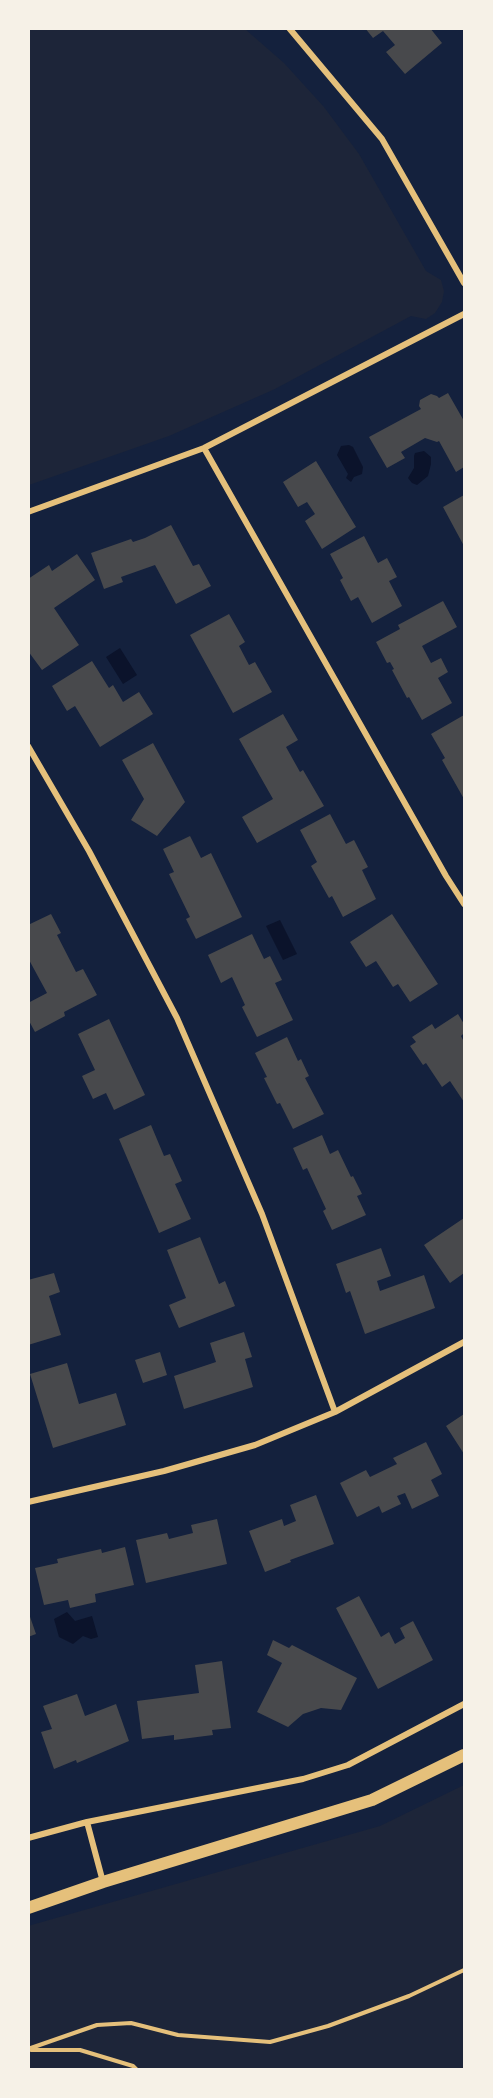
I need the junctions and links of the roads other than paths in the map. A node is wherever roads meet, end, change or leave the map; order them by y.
1 (289, 28) edge
2 (465, 283) edge
3 (465, 314) edge
4 (204, 448) junction
5 (28, 512) edge
6 (28, 746) edge
7 (465, 904) edge
8 (465, 1342) edge
9 (334, 1412) junction
10 (28, 1503) edge
11 (465, 1704) edge
12 (465, 1755) edge
13 (87, 1822) junction
14 (28, 1838) edge
15 (103, 1882) junction
16 (28, 1908) edge

1 - 2 street
3 - 4 street
4 - 5 street
4 - 7 street
6 - 9 street
8 - 9 street
9 - 10 street
11 - 13 street
12 - 15 main road
13 - 14 street
13 - 15 street
15 - 16 main road

